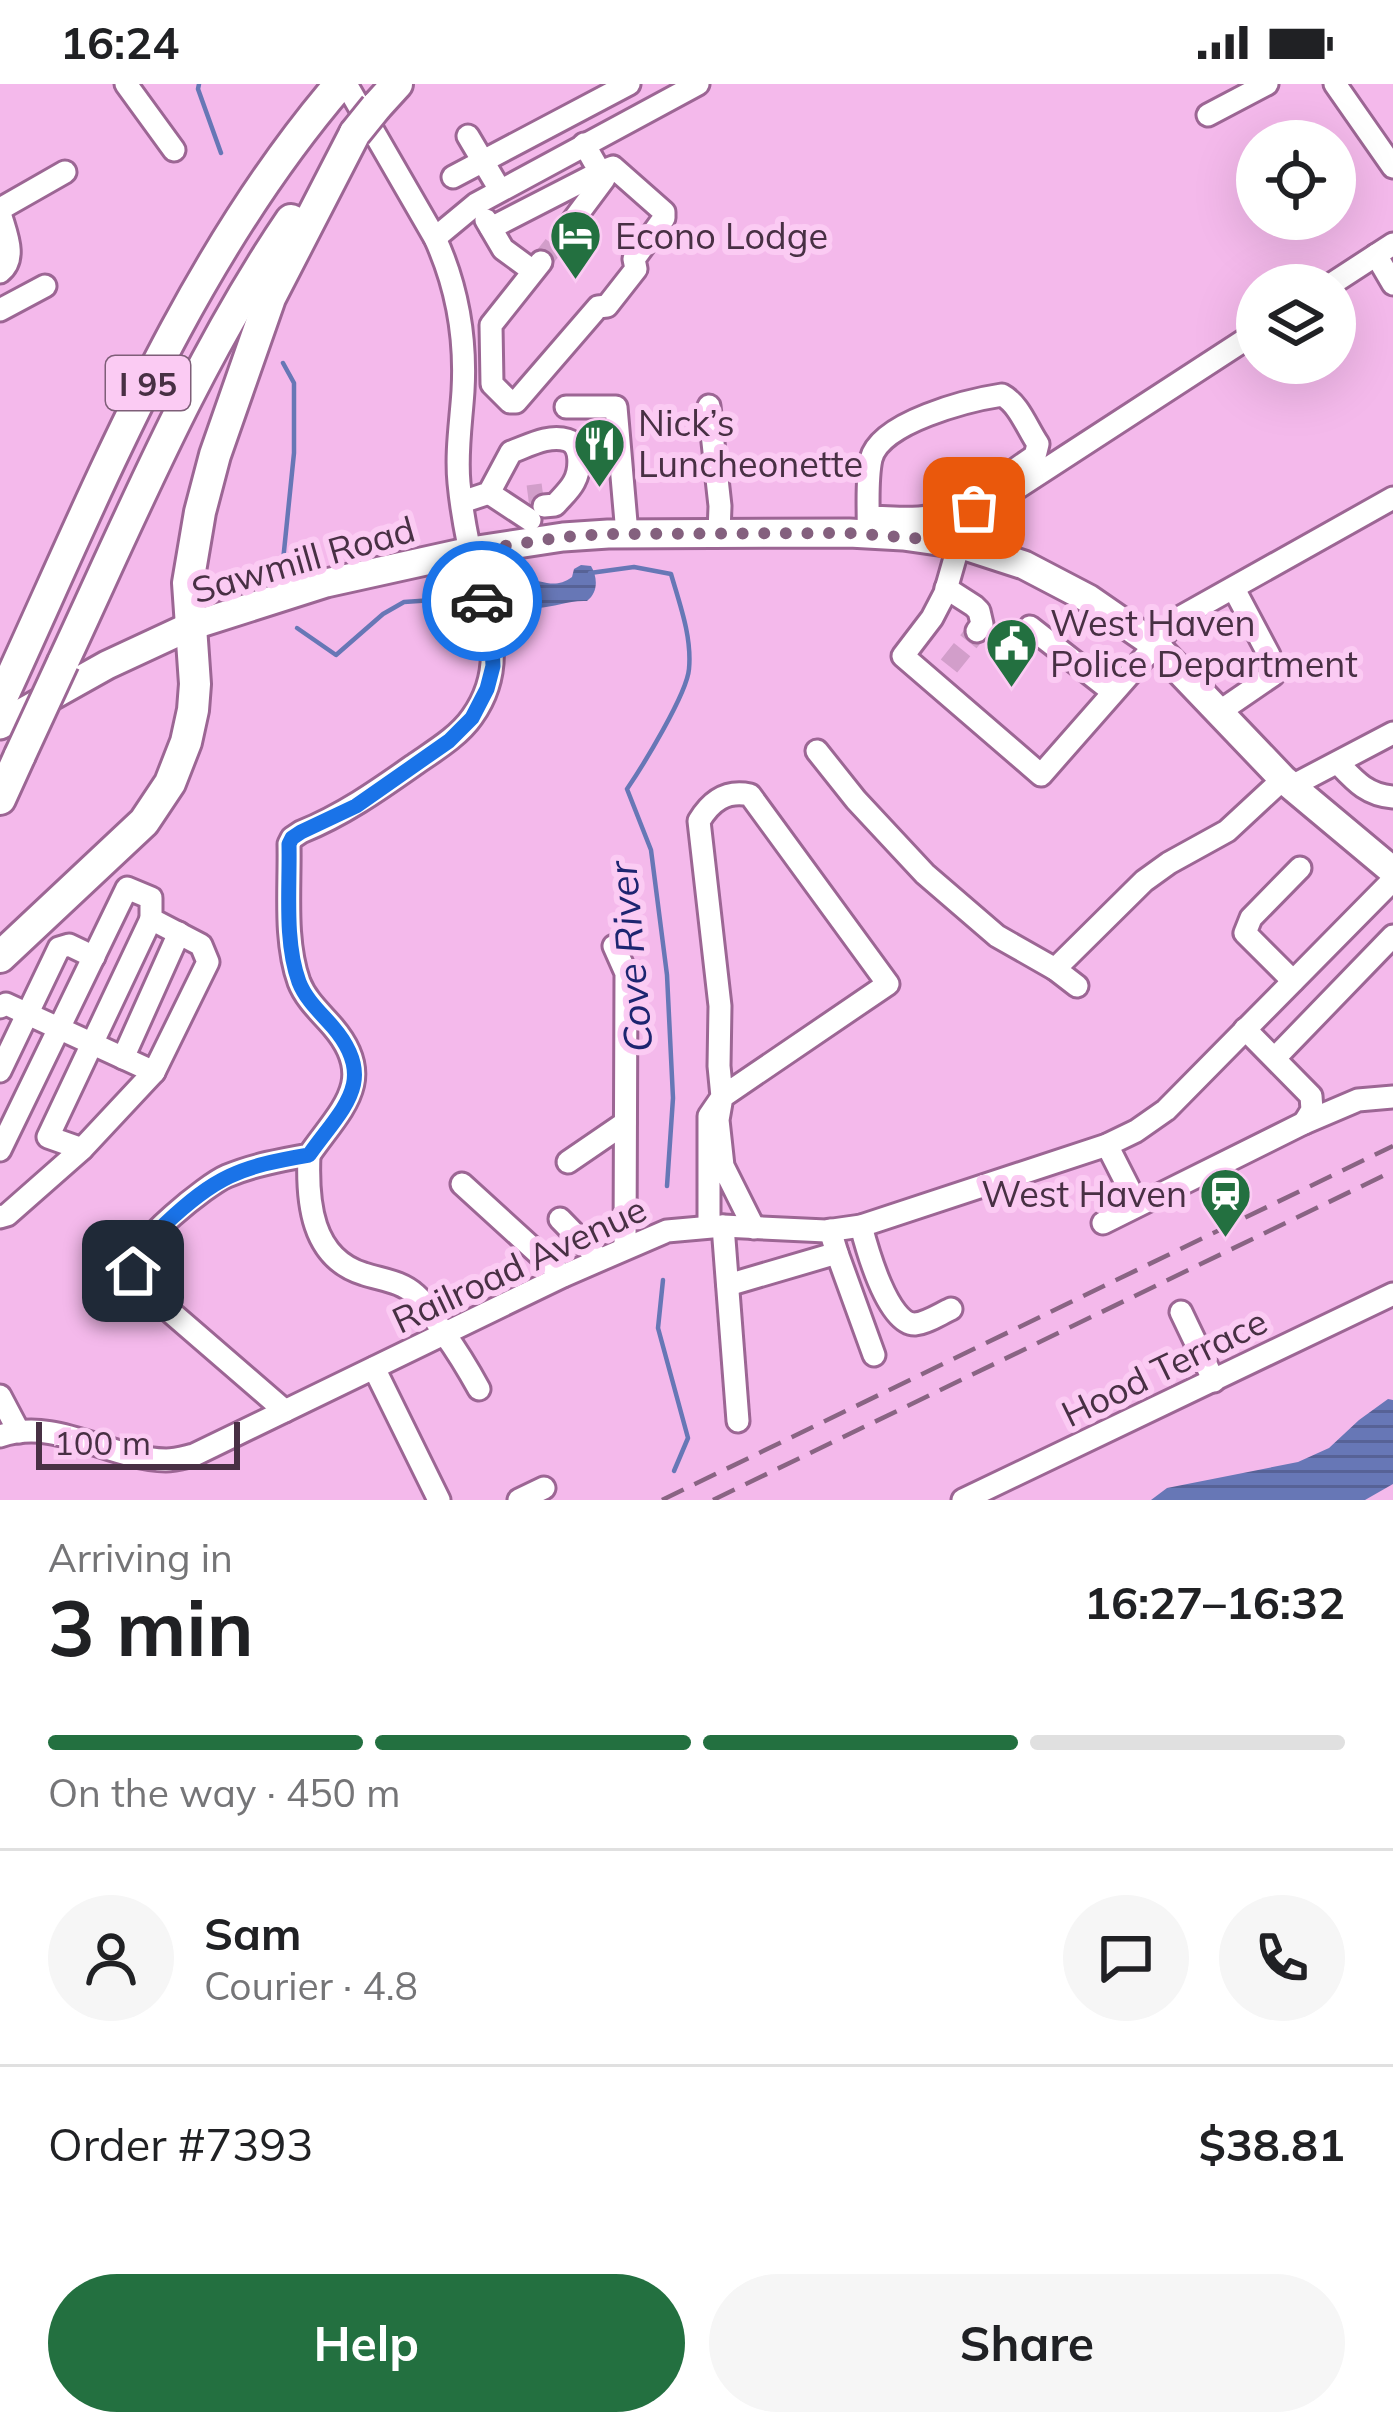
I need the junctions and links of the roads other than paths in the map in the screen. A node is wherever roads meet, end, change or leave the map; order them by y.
1 (126, 84) edge
2 (629, 84) edge
3 (698, 84) edge
4 (1267, 84) edge
5 (1335, 84) edge
6 (339, 87) edge
7 (662, 93) edge
8 (387, 96) edge
9 (1208, 115) dead end
10 (355, 133) junction
11 (468, 136) dead end
12 (584, 144) junction
13 (174, 150) dead end
14 (484, 162) junction
15 (1393, 167) edge
16 (64, 172) dead end
17 (600, 172) junction
18 (453, 177) dead end
19 (500, 190) junction
20 (476, 204) junction
21 (0, 211) edge
22 (491, 228) junction
23 (566, 230) tunnel mouth
24 (435, 238) junction
25 (1384, 250) edge
26 (1356, 268) edge
27 (0, 272) edge
28 (1393, 284) edge
29 (45, 286) dead end
30 (0, 310) edge
31 (1236, 345) edge
32 (492, 384) junction
33 (463, 388) junction
34 (710, 406) dead end
35 (566, 407) dead end
36 (1393, 498) edge
37 (462, 502) junction
38 (976, 506) junction
39 (533, 508) junction
40 (868, 526) junction
41 (718, 533) junction
42 (627, 534) junction
43 (948, 542) junction
44 (471, 551) junction
45 (946, 588) junction
46 (1234, 589) junction
47 (191, 626) junction
48 (1030, 628) dead end
49 (977, 631) dead end
50 (1154, 644) junction
51 (949, 665) tunnel mouth
52 (934, 684) junction
53 (1113, 692) junction
54 (1, 707) edge
55 (1220, 712) junction
56 (1393, 733) edge
57 (817, 751) dead end
58 (1338, 763) junction
59 (1288, 782) junction
60 (1393, 797) edge
61 (0, 799) edge
62 (1300, 868) dead end
63 (1393, 876) edge
64 (151, 919) junction
65 (179, 934) junction
66 (1393, 935) edge
67 (614, 946) dead end
68 (0, 957) edge
69 (94, 957) junction
70 (1055, 969) junction
71 (1293, 981) junction
72 (1077, 986) dead end
73 (0, 1007) edge
74 (28, 1014) junction
75 (59, 1029) junction
76 (1246, 1030) junction
77 (91, 1044) junction
78 (1281, 1051) junction
79 (123, 1058) junction
80 (0, 1071) edge
81 (154, 1072) junction
82 (722, 1097) junction
83 (1393, 1097) edge
84 (1304, 1123) junction
85 (625, 1124) junction
86 (1108, 1145) junction
87 (82, 1149) junction
88 (0, 1150) edge
89 (309, 1155) junction
90 (568, 1162) dead end
91 (462, 1184) dead end
92 (1137, 1204) junction
93 (0, 1216) edge
94 (560, 1220) dead end
95 (1103, 1223) dead end
96 (862, 1226) junction
97 (729, 1227) junction
98 (830, 1230) junction
99 (625, 1247) junction
100 (837, 1253) junction
101 (598, 1259) junction
102 (563, 1276) junction
103 (728, 1285) junction
104 (1393, 1294) edge
105 (951, 1309) dead end
106 (1180, 1312) dead end
107 (444, 1334) junction
108 (874, 1355) dead end
109 (374, 1368) junction
110 (1214, 1381) junction
111 (479, 1389) dead end
112 (0, 1396) edge
113 (285, 1411) junction
114 (738, 1421) dead end
115 (9, 1434) edge
116 (544, 1488) dead end
117 (439, 1500) edge
118 (519, 1500) edge
119 (964, 1500) edge

1 - 13 street
2 - 14 street
3 - 7 street
4 - 9 street
5 - 15 street
6 - 24 street
6 - 54 highway, I 95
7 - 12 street
8 - 10 highway, I 95, bridge
10 - 47 highway
10 - 61 highway, I 95, bridge
11 - 14 street
12 - 17 street
12 - 19 street
14 - 18 street
14 - 19 street
16 - 21 street
17 - 22 street
17 - 23 street
17 - 32 street
19 - 20 street
20 - 22 street
20 - 24 street
21 - 27 street
22 - 32 street
24 - 33 street
25 - 26 street
25 - 28 street
29 - 30 street
31 - 38 street
32 - 33 street
33 - 37 street
34 - 41 street
35 - 42 street
36 - 46 street
37 - 39 street
37 - 44 street
38 - 40 street
38 - 40 street
38 - 43 street
39 - 39 street
39 - 42 main road, Sawmill Road
39 - 44 main road, Sawmill Road
40 - 41 main road, Sawmill Road
40 - 43 main road, Sawmill Road
41 - 42 main road, Sawmill Road
43 - 45 street
43 - 50 main road, Sawmill Road
44 - 47 main road, Sawmill Road
44 - 89 street
45 - 49 street
45 - 52 street
46 - 50 street
46 - 55 street
47 - 54 main road, Sawmill Road
47 - 68 highway
48 - 53 street
50 - 53 street
50 - 55 main road, Sawmill Road
51 - 52 street
52 - 53 street
55 - 59 main road, Sawmill Road
56 - 58 street
57 - 70 street
58 - 59 street
58 - 60 street
59 - 63 main road, Sawmill Road
59 - 70 street
62 - 71 street
63 - 71 street, Railroad Avenue
64 - 65 street
64 - 69 street
64 - 77 street
65 - 79 street
65 - 81 street
66 - 78 street
67 - 85 street
69 - 74 street
69 - 75 street
70 - 72 street
71 - 76 street, Railroad Avenue
73 - 74 street
74 - 75 street
74 - 80 street
75 - 77 street
75 - 88 street
76 - 78 street
76 - 86 street, Railroad Avenue
77 - 79 street
77 - 87 street
78 - 84 street
79 - 81 street
81 - 87 street
82 - 82 street
82 - 97 street
82 - 97 street
83 - 84 street
84 - 92 street
85 - 90 street
85 - 99 street
86 - 92 street
86 - 96 street, Railroad Avenue
87 - 93 street
89 - 107 street
89 - 113 street
91 - 102 street
92 - 95 street
94 - 101 street
96 - 98 street, Railroad Avenue
96 - 105 street
97 - 98 street, Railroad Avenue
97 - 99 street, Railroad Avenue
97 - 103 street
98 - 100 street
99 - 101 street, Railroad Avenue
100 - 103 street
100 - 108 street
101 - 102 street, Railroad Avenue
102 - 107 street, Railroad Avenue
103 - 114 street
104 - 110 street, Hood Terrace
106 - 110 street
107 - 109 street, Railroad Avenue
107 - 111 street
109 - 113 street, Railroad Avenue
109 - 117 street
110 - 119 street, Hood Terrace
112 - 115 street
113 - 115 street, Railroad Avenue
116 - 118 street

